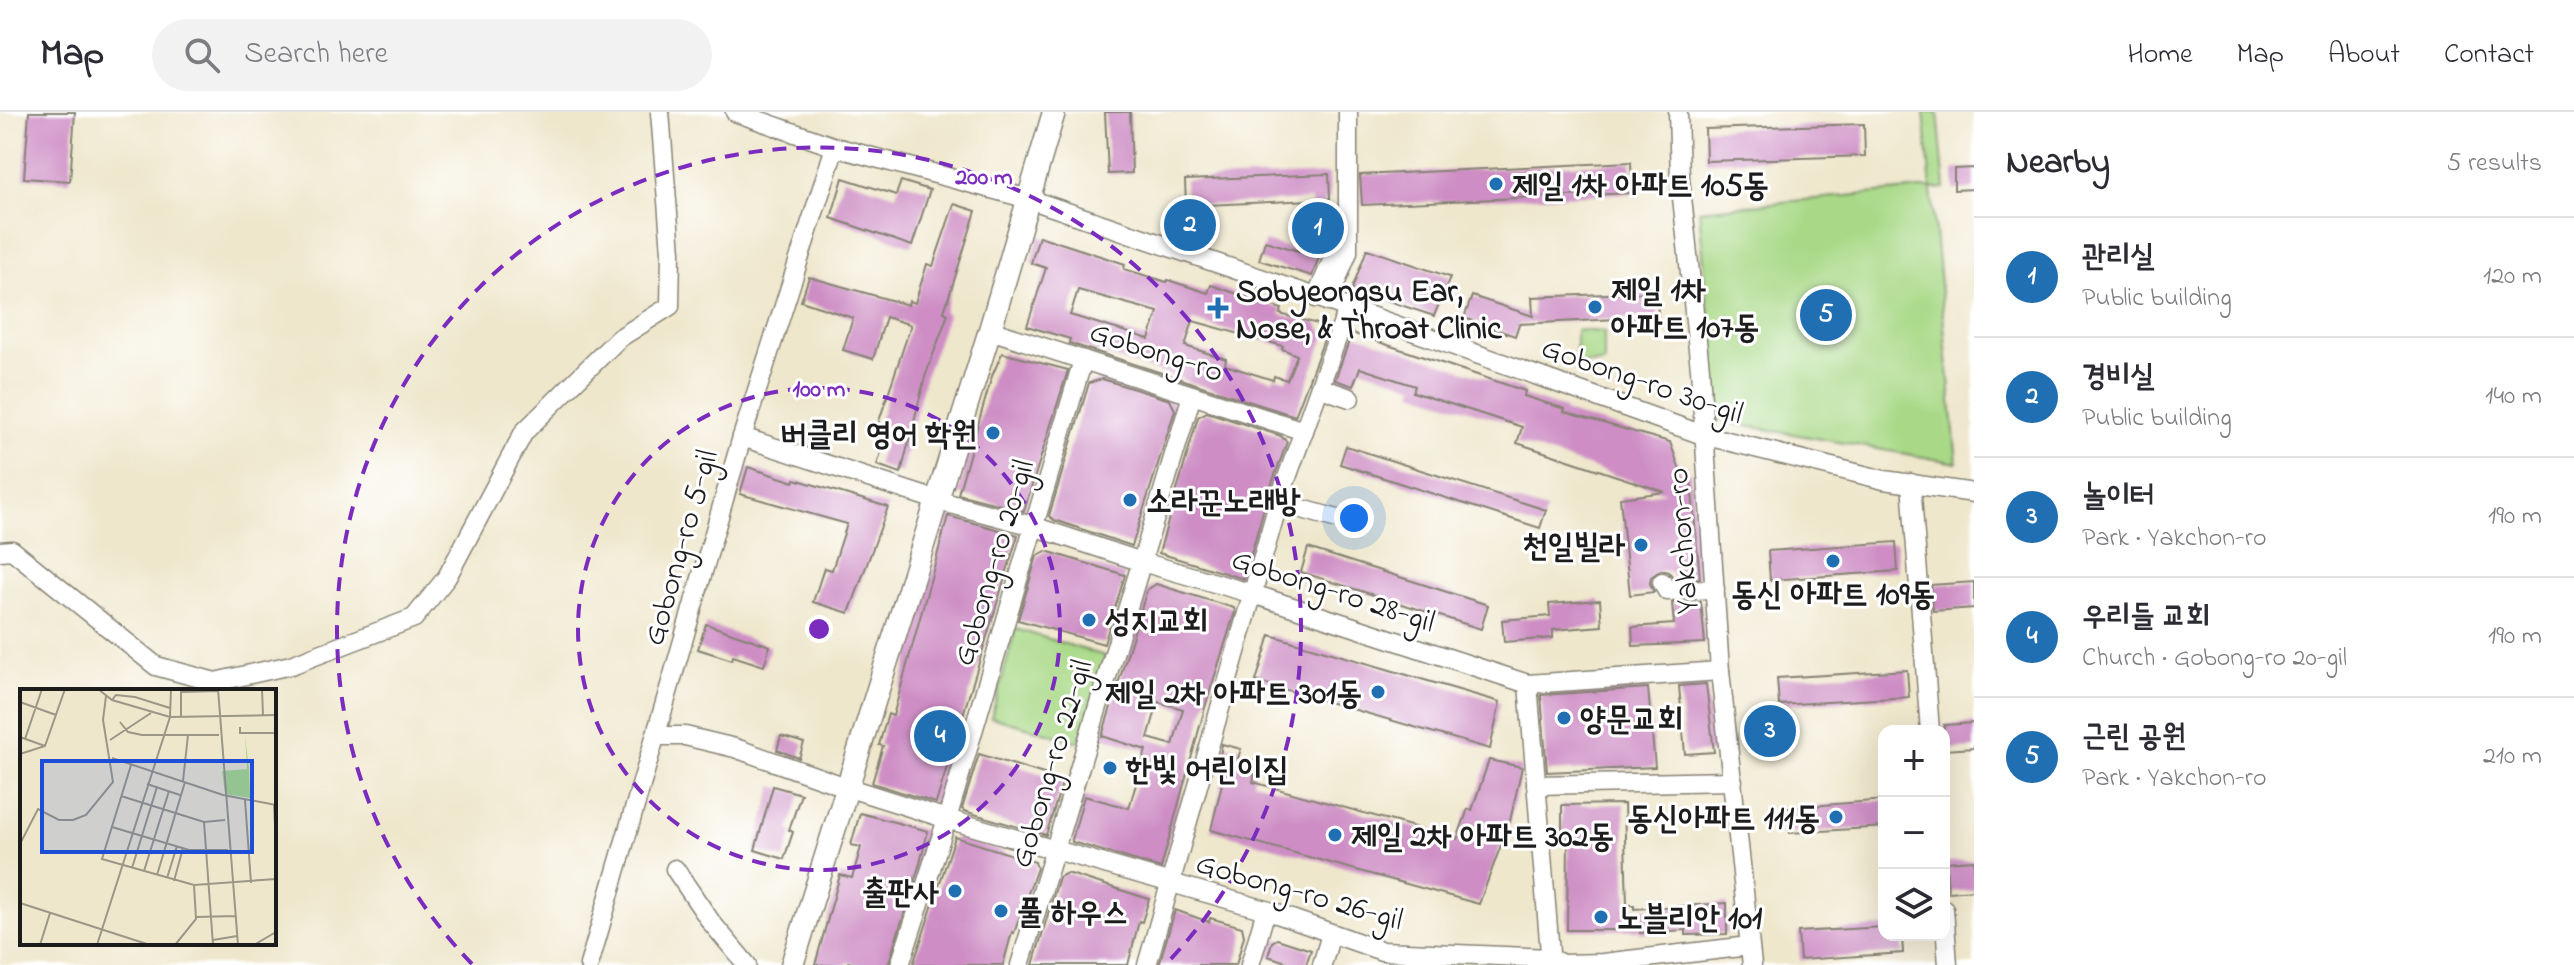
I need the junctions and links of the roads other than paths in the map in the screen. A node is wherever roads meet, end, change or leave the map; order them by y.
1 (660, 112) edge
2 (735, 112) edge
3 (1054, 112) edge
4 (1348, 112) edge
5 (1678, 112) edge
6 (835, 147) junction
7 (1029, 199) junction
8 (1322, 300) junction
9 (1348, 308) junction
10 (990, 330) junction
11 (1083, 360) junction
12 (1321, 388) junction
13 (1192, 395) junction
14 (1350, 398) dead end
15 (1304, 431) junction
16 (1703, 435) junction
17 (742, 437) junction
18 (1911, 483) junction
19 (1974, 493) edge
20 (1280, 497) junction
21 (936, 500) junction
22 (1341, 520) dead end
23 (1033, 526) junction
24 (0, 551) edge
25 (1142, 562) junction
26 (1662, 582) dead end
27 (1715, 589) junction
28 (1253, 594) junction
29 (1720, 671) junction
30 (1528, 684) junction
31 (1930, 725) edge
32 (656, 736) junction
33 (1733, 781) junction
34 (1536, 785) junction
35 (846, 787) junction
36 (947, 819) junction
37 (1055, 849) junction
38 (675, 869) dead end
39 (1171, 884) junction
40 (1266, 910) junction
41 (1331, 934) junction
42 (1946, 941) edge
43 (1750, 956) edge
44 (1550, 961) edge
45 (589, 965) edge
46 (747, 965) edge
47 (792, 965) edge
48 (900, 965) edge
49 (1020, 965) edge
50 (1147, 965) edge
51 (1250, 965) edge
52 (1322, 965) edge
53 (1948, 965) edge

1 - 24 street
2 - 6 street
3 - 7 street
4 - 8 street
5 - 16 street, Yakchon-ro
6 - 7 street
6 - 17 street, Gobong-ro 5-gil
7 - 8 street, Gobong-ro 30-gil
7 - 10 street
8 - 9 street, Gobong-ro 30-gil
9 - 12 street
9 - 16 street, Gobong-ro 30-gil
10 - 11 street, Gobong-ro
10 - 21 street
11 - 13 street, Gobong-ro
11 - 23 street, Gobong-ro 20-gil
12 - 14 street
12 - 15 street
13 - 15 street, Gobong-ro
13 - 25 street, Gobong-ro 22-gil
15 - 20 street
16 - 18 street, Gobong-ro 30-gil
16 - 27 street, Yakchon-ro
17 - 21 street
17 - 32 street, Gobong-ro 5-gil
18 - 19 street, Gobong-ro 30-gil
18 - 31 street
20 - 22 street
20 - 28 street
21 - 23 street, Gobong-ro 28-gil
21 - 35 street
23 - 25 street, Gobong-ro 28-gil
23 - 36 street, Gobong-ro 20-gil
25 - 28 street, Gobong-ro 28-gil
25 - 37 street, Gobong-ro 22-gil
26 - 27 street
27 - 29 street, Yakchon-ro
28 - 30 street, Gobong-ro 28-gil
28 - 39 street
29 - 30 street, Gobong-ro 28-gil
29 - 33 street, Yakchon-ro
30 - 34 street
32 - 35 street
32 - 45 street, Gobong-ro 5-gil
33 - 34 street
33 - 43 street, Yakchon-ro
34 - 44 street
35 - 36 street, Gobong-ro 26-gil
35 - 47 street
36 - 37 street, Gobong-ro 26-gil
36 - 48 street, Gobong-ro 20-gil
37 - 39 street, Gobong-ro 26-gil
37 - 49 street, Gobong-ro 22-gil
38 - 46 street
39 - 40 street, Gobong-ro 26-gil
39 - 50 street
40 - 41 street, Gobong-ro 26-gil
40 - 51 street
41 - 44 street, Gobong-ro 26-gil
41 - 52 street
42 - 53 street
43 - 44 street, Gobong-ro 26-gil

